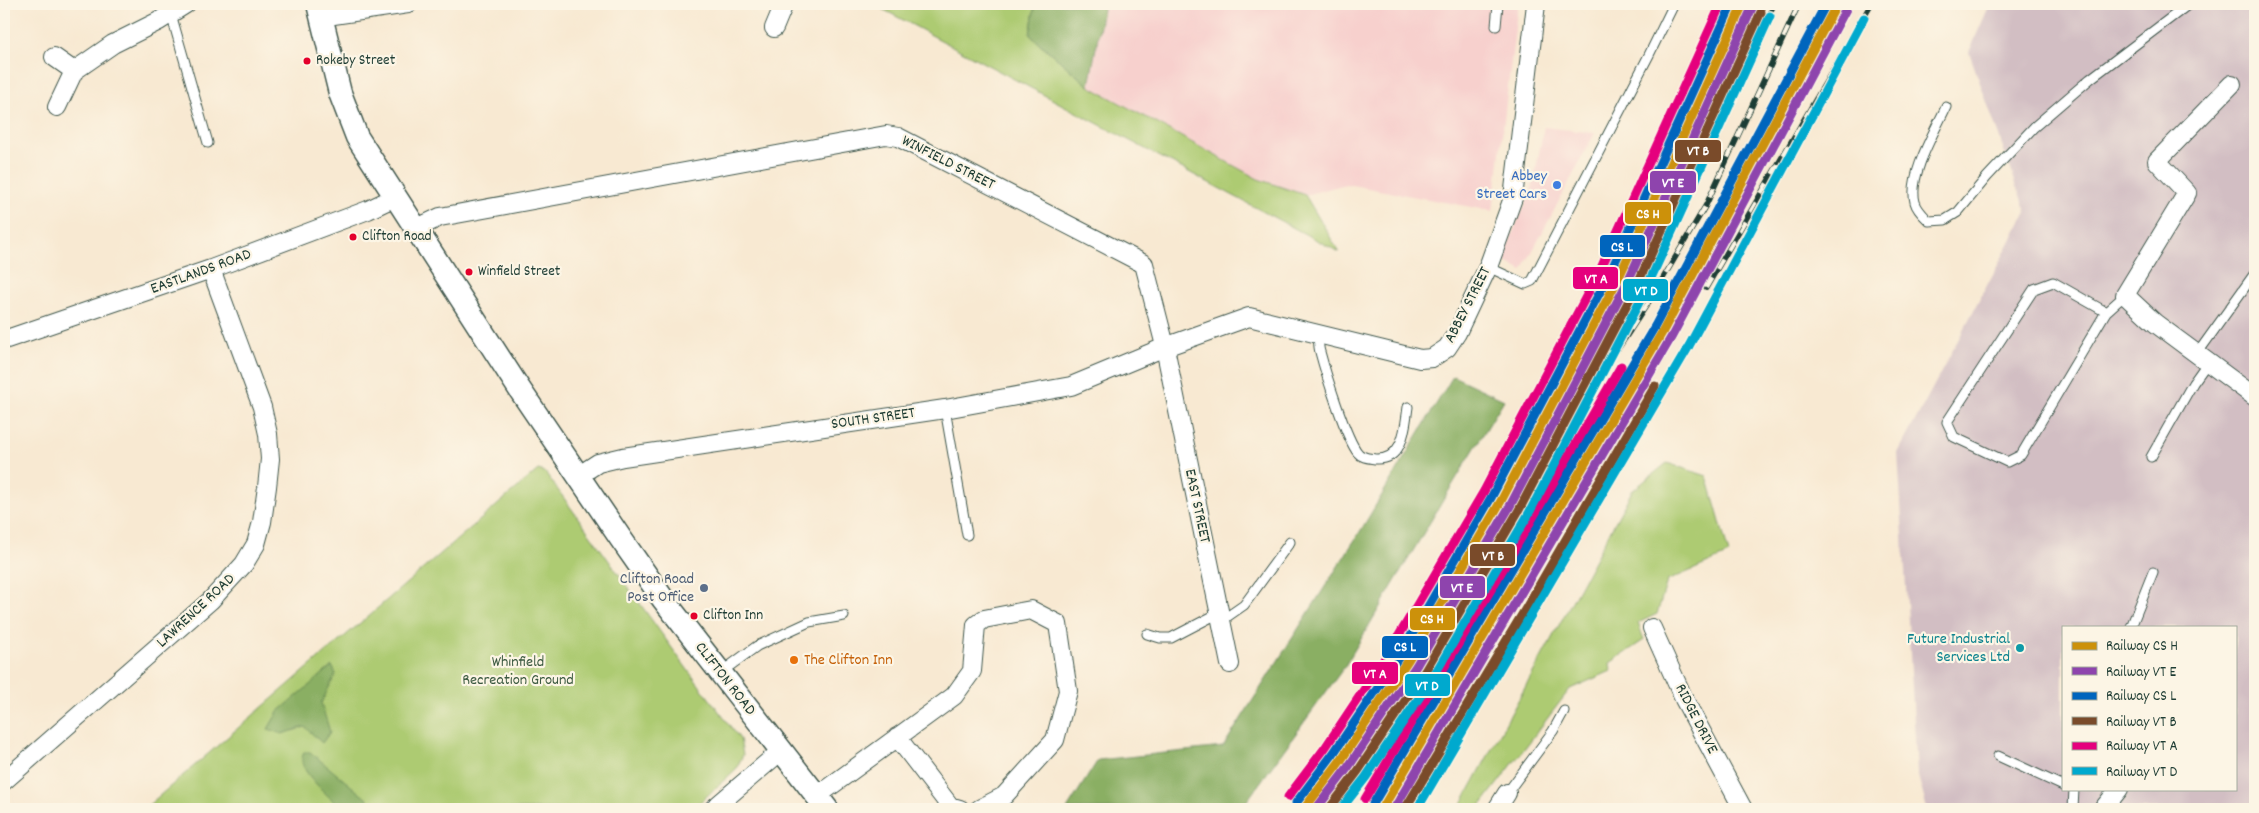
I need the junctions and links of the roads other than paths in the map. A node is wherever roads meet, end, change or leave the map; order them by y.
1 (186, 4) edge
2 (408, 4) edge
3 (784, 4) edge
4 (1498, 4) edge
5 (1536, 4) edge
6 (1674, 4) edge
7 (2189, 4) edge
8 (319, 10) edge
9 (171, 14) junction
10 (1496, 26) dead end
11 (774, 28) dead end
12 (54, 57) dead end
13 (74, 71) junction
14 (2232, 84) dead end
15 (57, 107) dead end
16 (1946, 107) dead end
17 (208, 143) dead end
18 (395, 197) junction
19 (417, 228) junction
20 (1488, 267) junction
21 (211, 269) junction
22 (2255, 273) edge
23 (2125, 295) junction
24 (2106, 312) junction
25 (1318, 332) junction
26 (4, 340) edge
27 (1165, 347) junction
28 (2202, 358) junction
29 (2255, 397) edge
30 (1408, 407) dead end
31 (944, 410) junction
32 (2151, 457) dead end
33 (578, 476) junction
34 (966, 535) dead end
35 (1290, 542) dead end
36 (2152, 572) dead end
37 (844, 616) dead end
38 (1220, 617) junction
39 (2131, 626) edge
40 (1652, 628) dead end
41 (1147, 634) dead end
42 (1230, 664) dead end
43 (720, 673) junction
44 (1564, 711) dead end
45 (897, 737) junction
46 (781, 751) junction
47 (1998, 756) dead end
48 (4, 781) edge
49 (2062, 786) edge
50 (2073, 790) edge
51 (2118, 790) edge
52 (1508, 792) joint
53 (822, 802) edge
54 (713, 809) edge
55 (960, 809) edge
56 (979, 809) edge
57 (1497, 809) edge
58 (1743, 809) edge
59 (2073, 809) edge
60 (2103, 809) edge

1 - 9 street
2 - 8 street
3 - 11 street
4 - 10 lane
5 - 20 street, ABBEY STREET
6 - 20 lane
7 - 16 lane
8 - 18 street, CLIFTON ROAD
9 - 13 street
9 - 17 lane
12 - 13 street
13 - 15 street
14 - 23 street
18 - 19 street, CLIFTON ROAD
18 - 21 street, EASTLANDS ROAD
19 - 27 street, WINFIELD STREET
19 - 33 street, CLIFTON ROAD
20 - 25 street, ABBEY STREET
21 - 26 street, EASTLANDS ROAD
21 - 48 street, LAWRENCE ROAD
22 - 28 lane
23 - 24 lane
23 - 28 street
24 - 24 lane
25 - 27 street, ABBEY STREET
25 - 30 lane
27 - 31 street, SOUTH STREET
27 - 38 street, EAST STREET
28 - 29 street
28 - 32 lane
31 - 33 street, SOUTH STREET
31 - 34 lane
33 - 43 street, CLIFTON ROAD
35 - 38 lane
36 - 39 lane
37 - 43 lane
38 - 41 lane
38 - 42 street, EAST STREET
40 - 58 street, RIDGE DRIVE
43 - 46 street, CLIFTON ROAD
44 - 52 lane
45 - 53 street
45 - 55 street
45 - 56 street
46 - 53 street, CLIFTON ROAD
46 - 54 street
47 - 49 lane
50 - 59 lane
51 - 60 street
52 - 57 street

